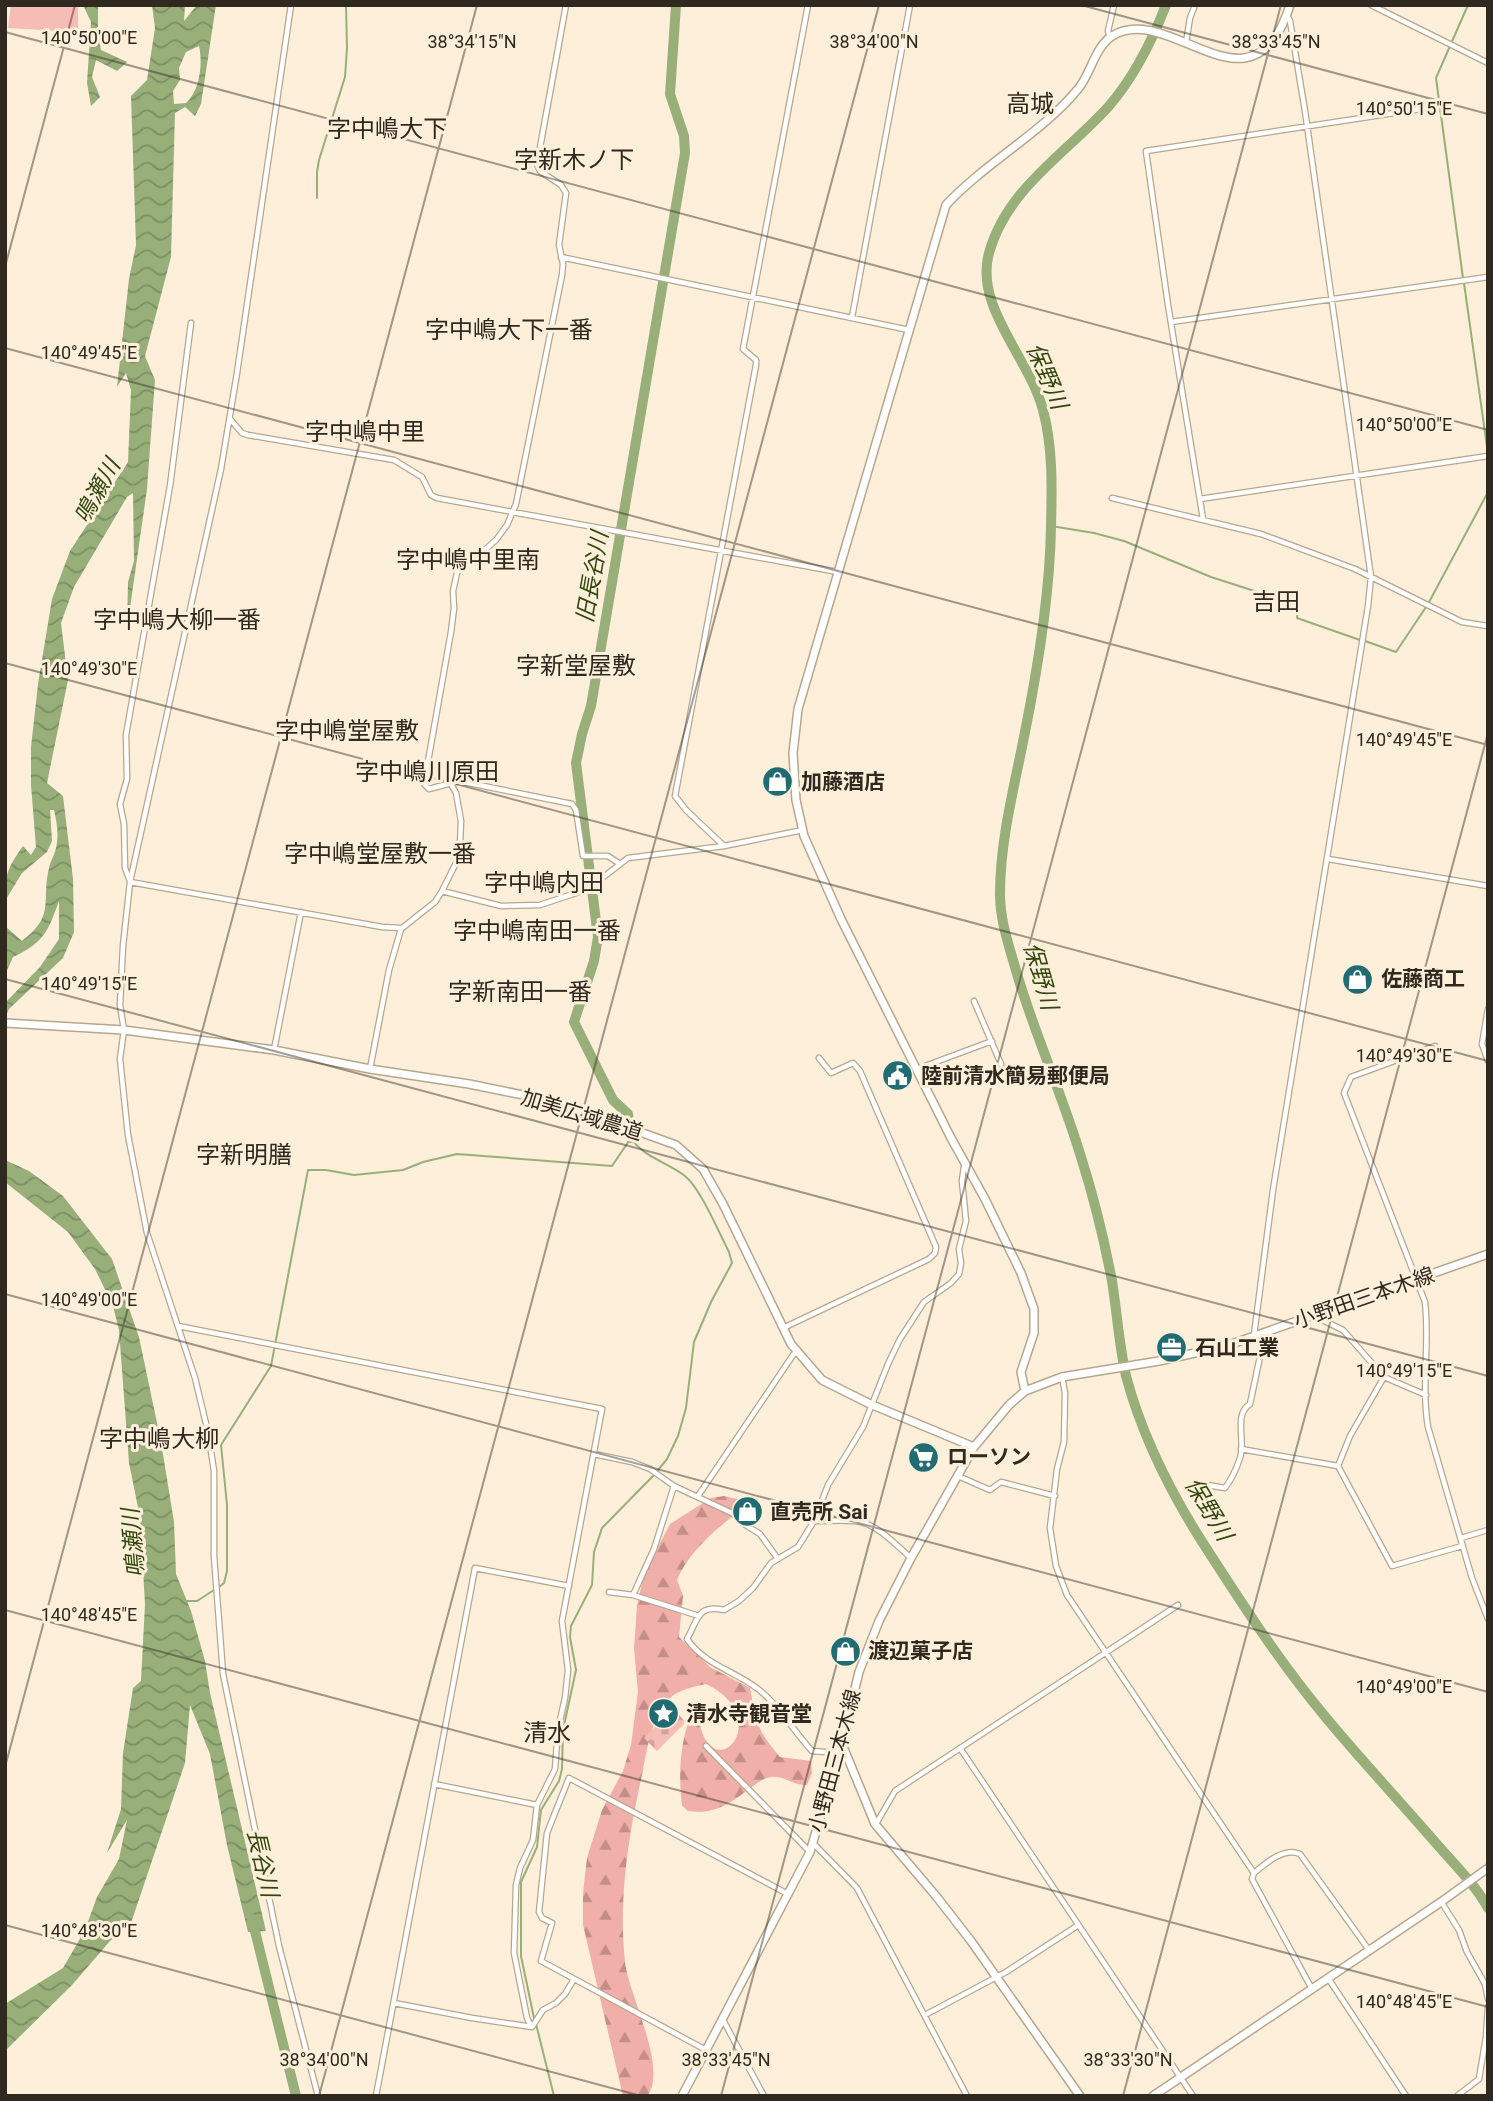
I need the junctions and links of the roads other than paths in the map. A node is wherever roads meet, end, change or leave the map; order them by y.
1 (291, 5) edge
2 (566, 5) edge
3 (808, 5) edge
4 (910, 5) edge
5 (1114, 5) edge
6 (1195, 5) edge
7 (1290, 5) edge
8 (1371, 5) edge
9 (1287, 15) junction
10 (1110, 39) junction
11 (1186, 43) junction
12 (1488, 63) edge
13 (1427, 108) dead end
14 (1306, 125) junction
15 (561, 257) junction
16 (1488, 277) edge
17 (752, 297) junction
18 (1331, 299) junction
19 (852, 317) junction
20 (1171, 322) junction
21 (191, 323) dead end
22 (909, 330) junction
23 (230, 419) junction
24 (1486, 457) edge
25 (1357, 476) junction
26 (1112, 498) dead end
27 (1200, 499) junction
28 (514, 511) junction
29 (1203, 519) junction
30 (722, 551) junction
31 (839, 573) junction
32 (1371, 577) junction
33 (1488, 626) edge
34 (451, 784) junction
35 (803, 830) junction
36 (724, 846) junction
37 (1328, 859) junction
38 (620, 864) junction
39 (130, 882) junction
40 (1488, 886) edge
41 (442, 891) junction
42 (301, 912) junction
43 (402, 928) junction
44 (974, 1001) dead end
45 (1488, 1009) edge
46 (5, 1023) edge
47 (124, 1030) junction
48 (992, 1041) junction
49 (1434, 1046) dead end
50 (274, 1050) junction
51 (819, 1058) dead end
52 (1488, 1061) edge
53 (1001, 1064) dead end
54 (370, 1069) junction
55 (916, 1069) junction
56 (965, 1163) junction
57 (1488, 1254) edge
58 (1418, 1279) junction
59 (1314, 1316) junction
60 (178, 1326) junction
61 (783, 1328) junction
62 (1257, 1335) junction
63 (798, 1352) junction
64 (1062, 1377) junction
65 (1384, 1377) junction
66 (1025, 1391) junction
67 (1426, 1395) junction
68 (873, 1406) junction
69 (974, 1447) junction
70 (1241, 1449) junction
71 (594, 1454) junction
72 (1338, 1466) junction
73 (957, 1475) junction
74 (1207, 1485) dead end
75 (674, 1486) junction
76 (698, 1496) junction
77 (1055, 1496) junction
78 (814, 1521) junction
79 (1488, 1530) edge
80 (1461, 1538) junction
81 (1462, 1546) junction
82 (911, 1558) junction
83 (778, 1559) junction
84 (569, 1586) junction
85 (609, 1592) dead end
86 (633, 1595) junction
87 (1178, 1605) dead end
88 (699, 1616) junction
89 (1488, 1619) edge
90 (1106, 1653) junction
91 (842, 1744) junction
92 (706, 1746) dead end
93 (960, 1748) junction
94 (839, 1753) junction
95 (434, 1784) junction
96 (537, 1805) junction
97 (875, 1825) junction
98 (813, 1843) junction
99 (810, 1852) junction
100 (1488, 1868) edge
101 (1254, 1873) junction
102 (789, 1894) junction
103 (1444, 1900) junction
104 (1077, 1926) junction
105 (1369, 1950) junction
106 (996, 1978) junction
107 (1328, 1978) junction
108 (574, 1979) junction
109 (1312, 1989) junction
110 (1488, 1999) edge
111 (394, 2003) junction
112 (1488, 2007) edge
113 (925, 2015) junction
114 (723, 2020) junction
115 (531, 2026) junction
116 (706, 2050) junction
117 (1180, 2077) junction
118 (318, 2096) edge
119 (376, 2096) edge
120 (682, 2096) edge
121 (764, 2096) edge
122 (967, 2096) edge
123 (1080, 2096) edge
124 (1153, 2096) edge
125 (1193, 2096) edge
126 (1406, 2096) edge
127 (1457, 2096) edge

1 - 23 street
2 - 15 street
3 - 17 street
4 - 19 street
5 - 10 street
6 - 11 street
7 - 9 street
8 - 12 street
9 - 11 street
9 - 14 street
10 - 11 street
10 - 22 street
13 - 14 street
14 - 18 street
14 - 20 street
15 - 17 street
15 - 28 street
16 - 18 street
17 - 19 street
17 - 30 street
18 - 20 street
18 - 25 street
19 - 22 street
20 - 27 street
21 - 39 street
22 - 31 street
23 - 28 street
23 - 39 street
24 - 25 street
25 - 27 street
25 - 32 street
26 - 29 street
27 - 29 street
28 - 30 street
28 - 34 street
29 - 32 street
30 - 31 street
30 - 36 street
31 - 35 street
32 - 33 street
32 - 37 street
34 - 38 street
34 - 41 street
35 - 36 street
35 - 55 street
36 - 38 street
37 - 40 street
37 - 62 street
38 - 41 street
39 - 42 street
39 - 47 street
41 - 43 street
42 - 43 street
42 - 50 street
43 - 54 street
44 - 48 street
45 - 52 street
46 - 47 street, 加美広域農道
47 - 50 street, 加美広域農道
47 - 60 street
48 - 53 street
48 - 55 street
49 - 58 street
50 - 54 street, 加美広域農道
51 - 61 street
54 - 61 street, 加美広域農道
55 - 56 street
56 - 66 street
56 - 68 street
57 - 58 street, 小野田三本木線
58 - 59 street, 小野田三本木線
58 - 67 street
59 - 62 street, 小野田三本木線
59 - 65 street
60 - 71 street
60 - 118 street
61 - 63 street, 加美広域農道
62 - 64 street, 小野田三本木線
62 - 70 street
63 - 68 street, 加美広域農道
63 - 76 street
64 - 66 street, 小野田三本木線
64 - 77 street
65 - 67 street
65 - 72 street
66 - 69 street, 小野田三本木線
67 - 80 street
68 - 69 street, 加美広域農道
68 - 78 street
69 - 73 street, 小野田三本木線
70 - 72 street
70 - 74 street
71 - 75 street
71 - 84 street
72 - 81 street
73 - 77 street
73 - 82 street, 小野田三本木線
75 - 76 street
75 - 86 street
76 - 83 street
77 - 90 street
78 - 82 street
78 - 83 street
79 - 80 street
80 - 81 street
81 - 89 street
82 - 91 street, 小野田三本木線
83 - 88 street
84 - 95 street
84 - 96 street
85 - 86 street
86 - 88 street
87 - 90 street
88 - 94 street
90 - 93 street
90 - 101 street
91 - 94 street, 小野田三本木線
91 - 97 street
92 - 99 street
93 - 97 street
93 - 104 street
94 - 98 street, 小野田三本木線
95 - 96 street
95 - 111 street
96 - 115 street
97 - 106 street
98 - 99 street, 小野田三本木線
98 - 113 street
99 - 102 street, 小野田三本木線
100 - 103 street
101 - 105 street
101 - 109 street
102 - 108 street
102 - 114 street, 小野田三本木線
103 - 105 street
103 - 110 street
104 - 106 street
104 - 117 street
105 - 107 street
106 - 113 street
106 - 123 street
107 - 109 street
107 - 126 street
108 - 115 street
108 - 116 street
109 - 117 street
111 - 115 street
111 - 119 street
112 - 127 street
113 - 122 street
114 - 116 street, 小野田三本木線
114 - 121 street
116 - 120 street, 小野田三本木線
117 - 124 street
117 - 125 street

